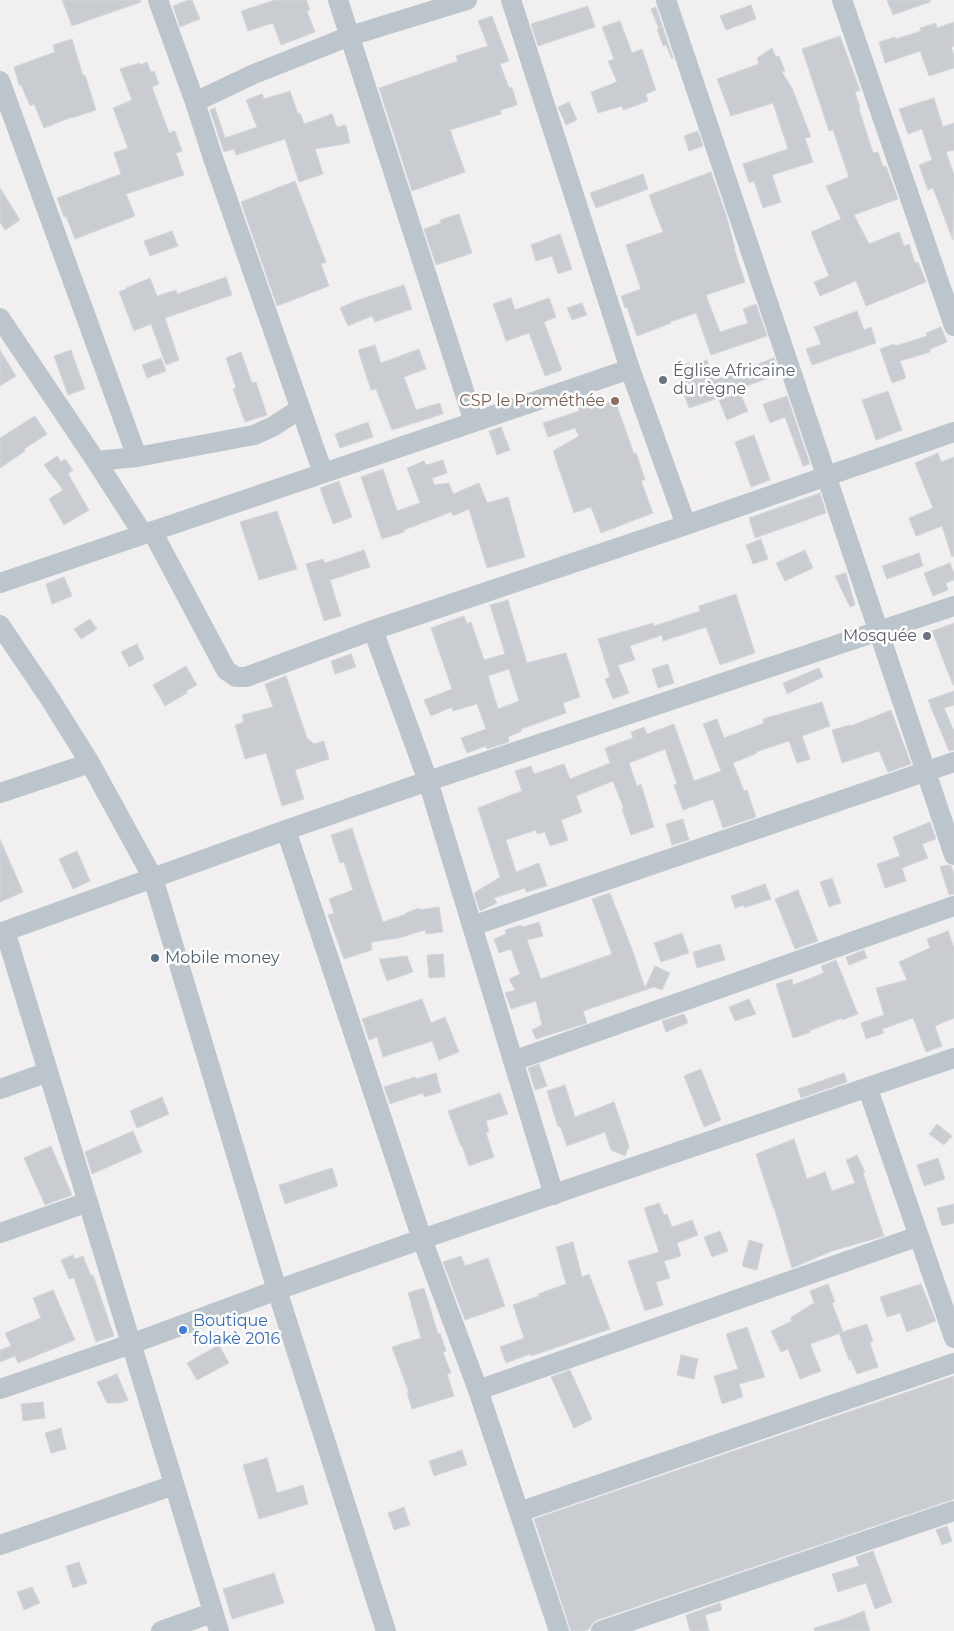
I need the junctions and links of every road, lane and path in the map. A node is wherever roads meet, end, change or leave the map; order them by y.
1 (158, 0) edge
2 (338, 0) edge
3 (467, 0) edge
4 (511, 0) edge
5 (666, 0) edge
6 (842, 0) edge
7 (350, 36) junction
8 (0, 81) edge
9 (195, 102) junction
10 (0, 318) edge
11 (954, 326) edge
12 (630, 369) junction
13 (300, 409) junction
14 (474, 422) junction
15 (954, 432) edge
16 (137, 457) junction
17 (96, 460) junction
18 (323, 473) junction
19 (826, 476) junction
20 (686, 525) junction
21 (148, 533) junction
22 (0, 583) edge
23 (954, 606) edge
24 (373, 630) junction
25 (2, 631) edge
26 (878, 631) junction
27 (954, 762) edge
28 (90, 763) junction
29 (926, 772) junction
30 (428, 781) junction
31 (0, 793) edge
32 (286, 830) junction
33 (954, 855) edge
34 (153, 878) junction
35 (954, 906) edge
36 (472, 926) junction
37 (2, 932) edge
38 (954, 1058) edge
39 (513, 1061) junction
40 (48, 1072) junction
41 (0, 1089) edge
42 (868, 1089) junction
43 (554, 1195) junction
44 (88, 1202) junction
45 (0, 1233) edge
46 (919, 1236) junction
47 (422, 1239) junction
48 (277, 1290) junction
49 (954, 1338) edge
50 (131, 1344) junction
51 (954, 1363) edge
52 (0, 1389) edge
53 (478, 1390) junction
54 (174, 1485) junction
55 (954, 1511) edge
56 (519, 1512) junction
57 (0, 1545) edge
58 (215, 1622) edge
59 (162, 1631) edge
60 (386, 1631) edge
61 (559, 1631) edge
62 (601, 1631) edge

1 - 9 street
2 - 7 street
3 - 7 street
4 - 12 street
5 - 19 street
6 - 11 street
7 - 9 street
7 - 14 street
8 - 16 street
9 - 13 street
10 - 17 street
12 - 14 street
12 - 20 street
13 - 16 street
13 - 18 street
14 - 18 street
15 - 19 street
16 - 17 street
17 - 21 street
18 - 21 street
19 - 20 street
19 - 26 street
20 - 24 street
21 - 22 street
21 - 24 street
23 - 26 street
24 - 30 street
25 - 28 street
26 - 29 street
26 - 30 street
27 - 29 street
28 - 31 street
28 - 34 street
29 - 33 street
29 - 36 street
30 - 32 street
30 - 36 street
32 - 34 street
32 - 47 street
34 - 37 street
34 - 48 street
35 - 39 street
36 - 39 street
37 - 40 street
38 - 42 street
39 - 43 street
40 - 41 street
40 - 44 street
42 - 43 street
42 - 46 street
43 - 47 street
44 - 45 street
44 - 50 street
46 - 49 street
46 - 53 street
47 - 48 street
47 - 53 street
48 - 50 street
48 - 60 street
50 - 52 street
50 - 54 street
51 - 56 street
53 - 56 street
54 - 57 street
54 - 58 street
55 - 62 street
56 - 61 street
58 - 59 street

